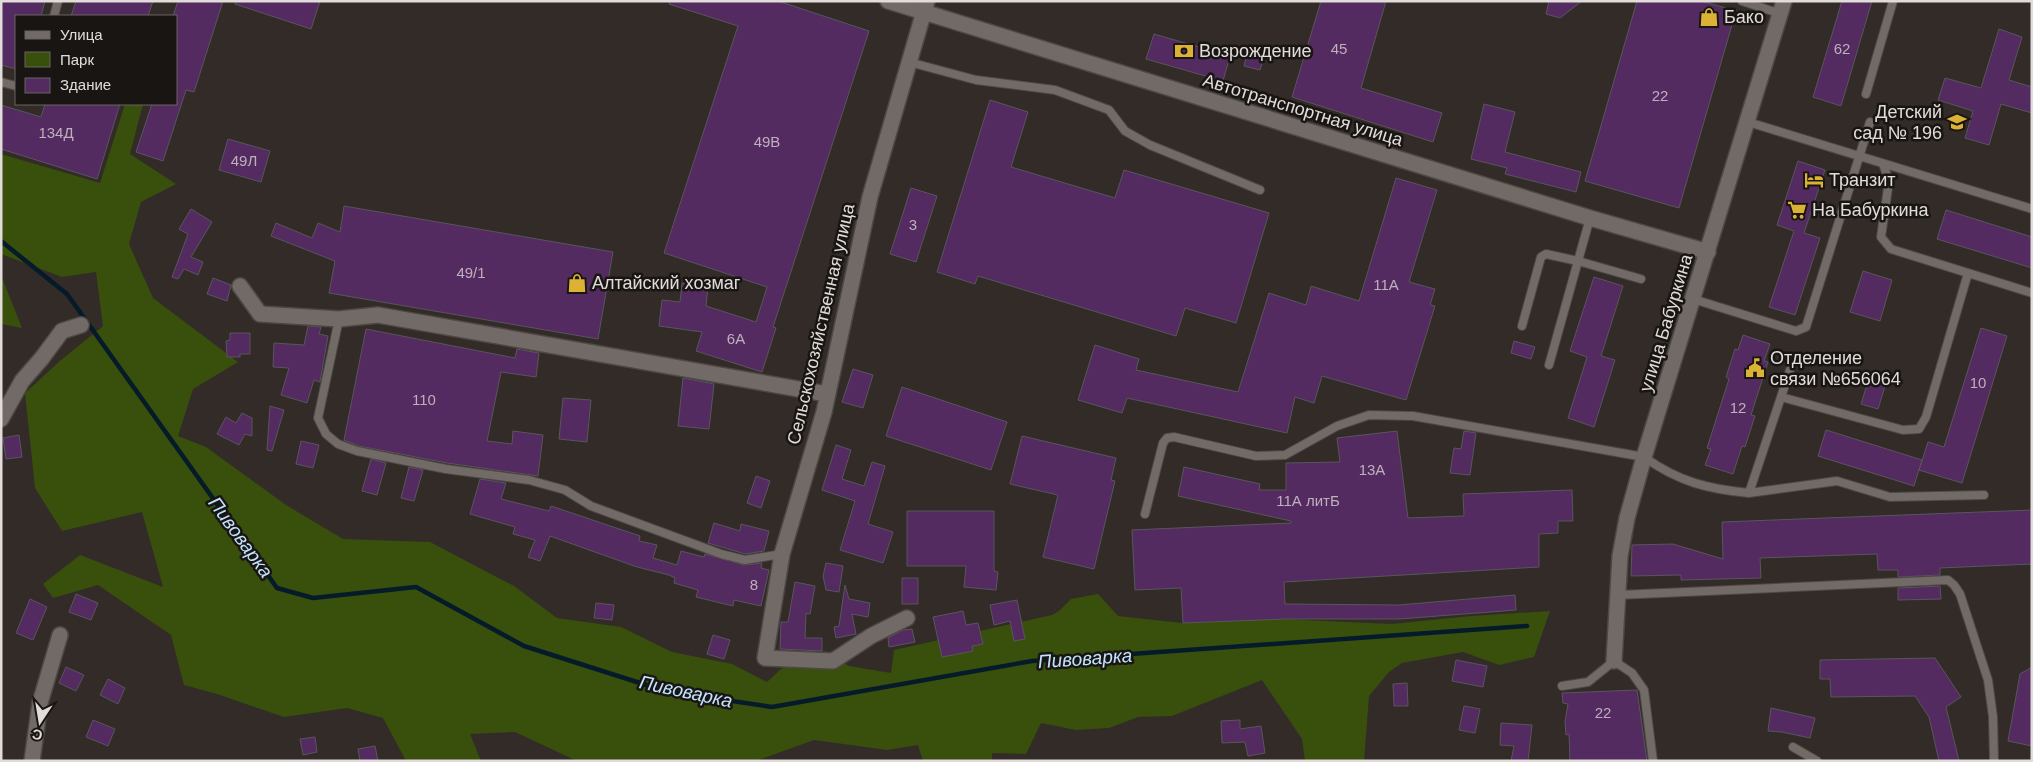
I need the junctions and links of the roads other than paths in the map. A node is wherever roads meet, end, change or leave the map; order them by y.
1 (58, 1) edge
2 (888, 1) edge
3 (1742, 1) edge
4 (1893, 1) edge
5 (926, 7) edge
6 (1783, 7) edge
7 (54, 15) edge
8 (909, 62) junction
9 (1, 82) edge
10 (15, 86) edge
11 (1866, 94) dead end
12 (1748, 122) junction
13 (1870, 122) dead end
14 (1860, 157) junction
15 (1883, 164) junction
16 (1260, 190) dead end
17 (2032, 209) edge
18 (1590, 218) junction
19 (1708, 252) junction
20 (1578, 260) junction
21 (1968, 274) junction
22 (1641, 279) dead end
23 (240, 286) dead end
24 (2032, 293) edge
25 (1693, 300) junction
26 (339, 319) junction
27 (81, 325) dead end
28 (1522, 326) dead end
29 (1549, 365) dead end
30 (1790, 370) dead end
31 (827, 394) junction
32 (1782, 397) junction
33 (1, 419) edge
34 (1644, 457) junction
35 (1749, 493) junction
36 (1984, 495) dead end
37 (1145, 514) dead end
38 (782, 554) junction
39 (1618, 595) junction
40 (907, 618) dead end
41 (60, 635) dead end
42 (1614, 661) junction
43 (1562, 686) dead end
44 (1793, 747) dead end
45 (32, 761) edge
46 (1653, 761) edge
47 (1816, 761) edge
48 (1994, 761) edge

1 - 7 lane
2 - 5 street, Автотранспортная улица
3 - 6 lane
4 - 11 lane
5 - 8 street, Сельскохозяйственная улица
5 - 18 street, Автотранспортная улица
6 - 12 street, улица Бабуркина
8 - 16 lane
8 - 31 street, Сельскохозяйственная улица
9 - 10 lane
12 - 14 lane
12 - 19 street, улица Бабуркина
13 - 14 lane
14 - 15 lane
14 - 25 lane
15 - 17 lane
15 - 21 lane
18 - 19 street, Автотранспортная улица
18 - 20 lane
19 - 25 street, улица Бабуркина
20 - 22 lane
20 - 28 lane
20 - 29 lane
21 - 24 lane
21 - 32 lane
23 - 26 street
25 - 34 street, улица Бабуркина
26 - 31 street
26 - 38 lane
27 - 33 street
30 - 32 lane
31 - 38 street, Сельскохозяйственная улица
32 - 35 lane
34 - 35 lane
34 - 37 lane
34 - 39 street, улица Бабуркина
35 - 36 lane
38 - 40 street, Сельскохозяйственная улица
39 - 42 street, улица Бабуркина
39 - 48 lane
41 - 45 street
42 - 43 lane
42 - 46 lane
44 - 47 lane

